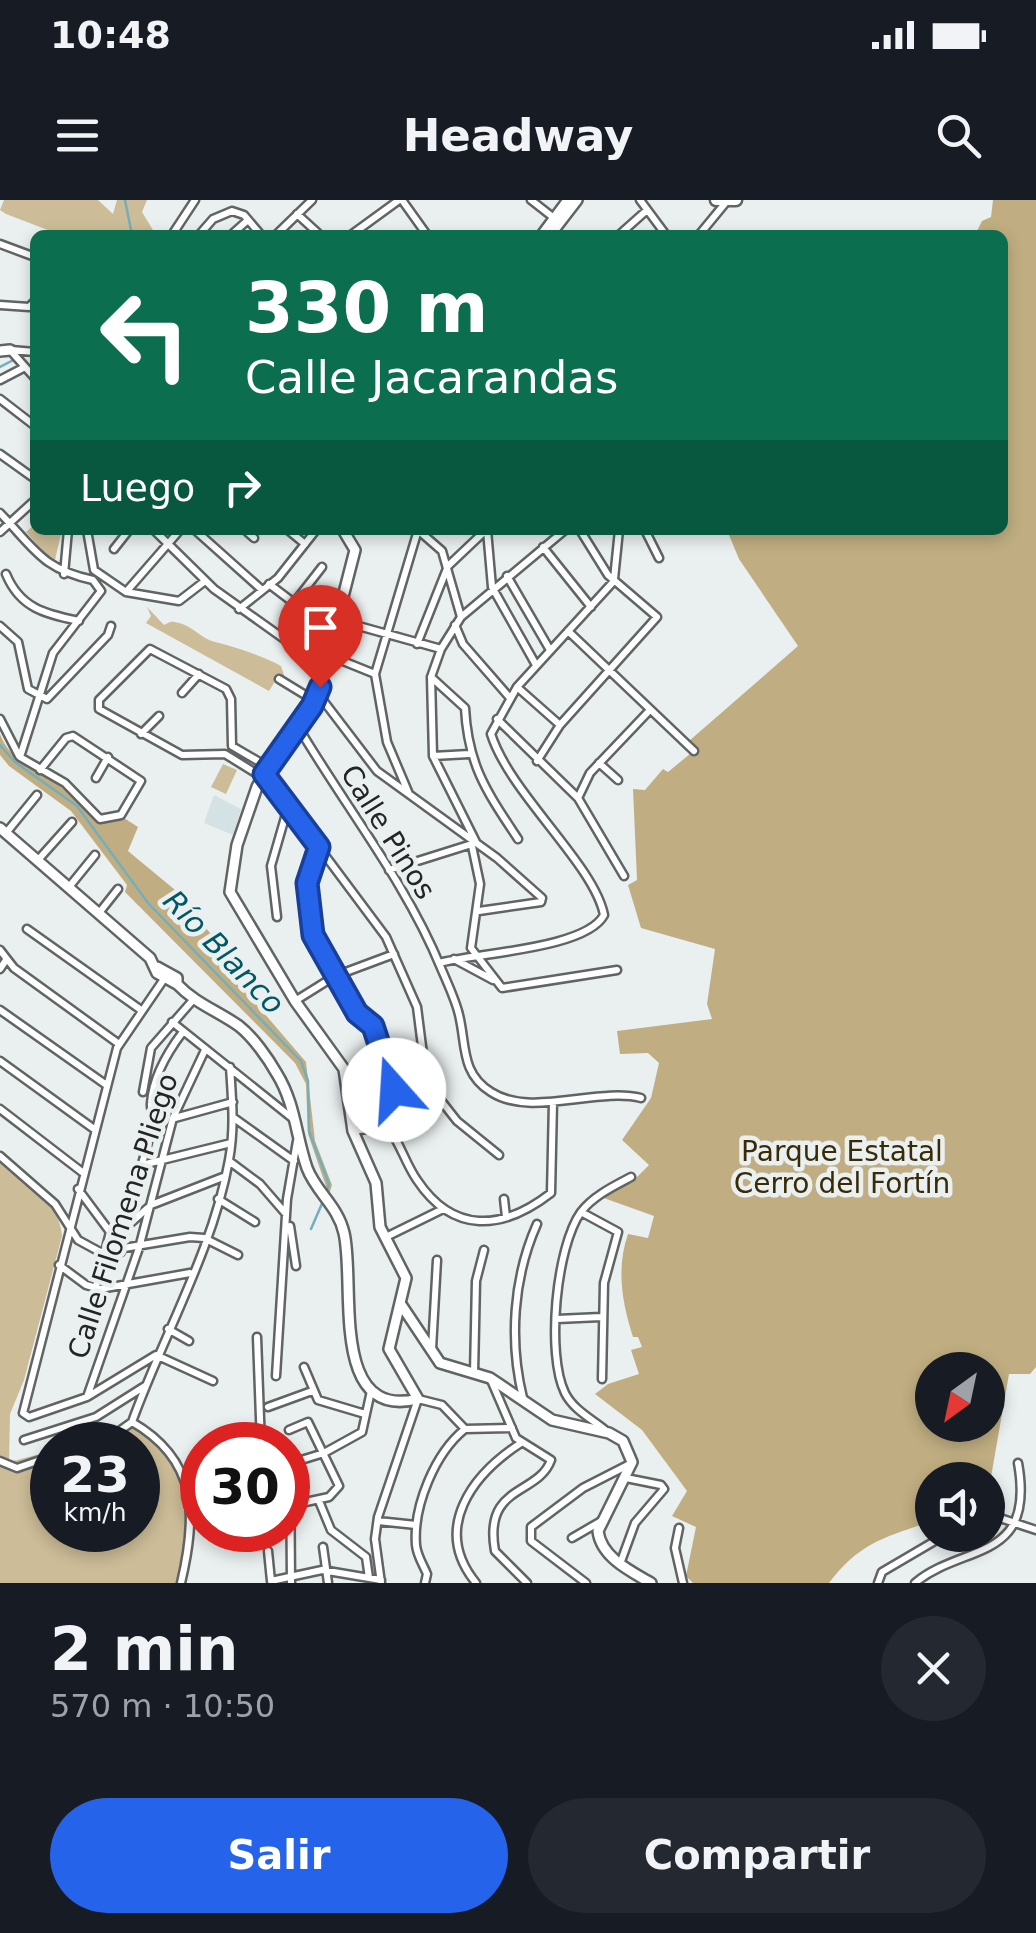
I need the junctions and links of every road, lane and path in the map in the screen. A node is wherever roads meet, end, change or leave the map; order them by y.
1 (195, 200) edge
2 (312, 200) edge
3 (377, 200) edge
4 (401, 200) edge
5 (532, 200) edge
6 (568, 200) edge
7 (577, 200) edge
8 (640, 200) edge
9 (726, 201) edge
10 (386, 210) junction
11 (647, 210) junction
12 (297, 214) junction
13 (248, 220) junction
14 (552, 229) edge
15 (175, 230) edge
16 (204, 230) edge
17 (237, 230) edge
18 (257, 230) edge
19 (281, 230) edge
20 (315, 230) edge
21 (358, 230) edge
22 (423, 230) edge
23 (625, 230) edge
24 (662, 230) edge
25 (703, 230) edge
26 (0, 244) edge
27 (30, 256) edge
28 (0, 305) edge
29 (30, 306) edge
30 (14, 357) edge
31 (0, 380) edge
32 (0, 398) edge
33 (30, 422) edge
34 (0, 454) edge
35 (30, 475) edge
36 (30, 505) edge
37 (0, 513) edge
38 (10, 523) junction
39 (0, 532) edge
40 (68, 535) edge
41 (88, 535) edge
42 (125, 535) edge
43 (159, 535) edge
44 (176, 535) edge
45 (202, 535) edge
46 (251, 535) edge
47 (294, 535) edge
48 (312, 535) edge
49 (347, 535) edge
50 (416, 535) edge
51 (424, 535) edge
52 (481, 535) edge
53 (487, 535) edge
54 (559, 535) edge
55 (583, 535) edge
56 (619, 535) edge
57 (646, 535) edge
58 (254, 538) dead end
59 (169, 544) junction
60 (305, 544) junction
61 (543, 547) junction
62 (114, 549) dead end
63 (658, 558) dead end
64 (448, 566) junction
65 (322, 567) dead end
66 (6, 574) dead end
67 (64, 574) junction
68 (507, 576) junction
69 (205, 581) junction
70 (614, 581) junction
71 (265, 586) junction
72 (492, 587) junction
73 (126, 592) junction
74 (591, 607) junction
75 (239, 609) junction
76 (461, 617) junction
77 (338, 620) junction
78 (79, 622) junction
79 (455, 625) junction
80 (0, 626) edge
81 (111, 626) dead end
82 (568, 631) junction
83 (385, 636) junction
84 (417, 644) junction
85 (440, 649) junction
86 (550, 650) junction
87 (328, 654) junction
88 (536, 664) junction
89 (325, 668) junction
90 (608, 670) junction
91 (199, 674) junction
92 (375, 674) junction
93 (431, 677) junction
94 (279, 679) dead end
95 (517, 687) junction
96 (182, 692) dead end
97 (40, 698) junction
98 (317, 698) junction
99 (510, 698) junction
100 (650, 711) junction
101 (159, 716) dead end
102 (0, 719) edge
103 (497, 720) junction
104 (560, 725) junction
105 (297, 726) junction
106 (141, 734) junction
107 (694, 751) dead end
108 (470, 754) junction
109 (433, 756) junction
110 (20, 757) junction
111 (108, 757) junction
112 (538, 760) junction
113 (599, 763) junction
114 (40, 770) junction
115 (265, 772) junction
116 (96, 778) dead end
117 (618, 780) dead end
118 (38, 794) dead end
119 (409, 796) junction
120 (578, 798) junction
121 (288, 806) junction
122 (72, 822) dead end
123 (3, 830) edge
124 (518, 839) dead end
125 (474, 844) junction
126 (319, 847) junction
127 (95, 856) dead end
128 (38, 860) junction
129 (389, 870) junction
130 (624, 876) dead end
131 (69, 887) junction
132 (118, 889) dead end
133 (479, 911) junction
134 (99, 914) junction
135 (276, 917) dead end
136 (27, 929) dead end
137 (0, 950) edge
138 (394, 954) junction
139 (475, 955) junction
140 (454, 959) junction
141 (6, 960) junction
142 (439, 963) junction
143 (157, 967) junction
144 (0, 970) edge
145 (617, 970) dead end
146 (334, 976) junction
147 (164, 979) junction
148 (494, 980) junction
149 (176, 984) junction
150 (193, 1000) junction
151 (295, 1001) junction
152 (0, 1010) edge
153 (141, 1010) junction
154 (172, 1022) junction
155 (182, 1032) junction
156 (119, 1044) junction
157 (205, 1050) junction
158 (0, 1062) edge
159 (230, 1067) junction
160 (106, 1084) junction
161 (144, 1092) dead end
162 (641, 1098) dead end
163 (233, 1102) junction
164 (553, 1102) junction
165 (0, 1110) edge
166 (410, 1114) dead end
167 (174, 1118) junction
168 (234, 1118) junction
169 (298, 1127) junction
170 (94, 1129) junction
171 (352, 1131) junction
172 (231, 1143) junction
173 (499, 1155) dead end
174 (0, 1156) edge
175 (164, 1159) junction
176 (229, 1160) junction
177 (294, 1162) junction
178 (142, 1165) junction
179 (82, 1172) junction
180 (631, 1176) dead end
181 (224, 1177) junction
182 (78, 1188) junction
183 (218, 1199) junction
184 (504, 1199) dead end
185 (151, 1205) junction
186 (443, 1209) junction
187 (581, 1212) junction
188 (286, 1214) junction
189 (506, 1217) junction
190 (255, 1222) dead end
191 (537, 1224) dead end
192 (68, 1228) junction
193 (125, 1228) junction
194 (110, 1232) junction
195 (204, 1238) junction
196 (383, 1238) junction
197 (139, 1248) junction
198 (484, 1250) dead end
199 (121, 1252) junction
200 (106, 1253) junction
201 (238, 1254) dead end
202 (436, 1260) dead end
203 (59, 1265) junction
204 (296, 1266) dead end
205 (192, 1273) junction
206 (126, 1284) junction
207 (97, 1289) junction
208 (402, 1306) junction
209 (89, 1314) dead end
210 (557, 1318) junction
211 (601, 1318) junction
212 (168, 1329) junction
213 (257, 1337) dead end
214 (189, 1341) dead end
215 (156, 1355) junction
216 (432, 1356) junction
217 (304, 1366) dead end
218 (474, 1372) junction
219 (276, 1376) dead end
220 (490, 1378) junction
221 (602, 1379) dead end
222 (213, 1381) dead end
223 (145, 1386) junction
224 (312, 1391) junction
225 (370, 1391) junction
226 (87, 1397) junction
227 (418, 1399) junction
228 (523, 1401) junction
229 (268, 1406) dead end
230 (365, 1414) junction
231 (131, 1422) edge
232 (260, 1422) edge
233 (310, 1426) edge
234 (512, 1428) junction
235 (466, 1429) junction
236 (608, 1433) junction
237 (24, 1440) dead end
238 (160, 1441) edge
239 (521, 1443) junction
240 (324, 1454) junction
241 (310, 1458) edge
242 (0, 1461) edge
243 (632, 1462) junction
244 (1018, 1463) dead end
245 (30, 1464) edge
246 (626, 1478) junction
247 (319, 1501) junction
248 (310, 1502) edge
249 (604, 1519) junction
250 (1005, 1519) edge
251 (378, 1520) junction
252 (416, 1525) junction
253 (1020, 1526) junction
254 (678, 1528) dead end
255 (1036, 1530) edge
256 (572, 1538) dead end
257 (323, 1547) dead end
258 (268, 1552) edge
259 (291, 1552) edge
260 (916, 1552) edge
261 (620, 1564) junction
262 (330, 1572) junction
263 (369, 1578) junction
264 (291, 1581) edge
265 (381, 1582) edge
266 (181, 1583) edge
267 (328, 1583) edge
268 (424, 1583) edge
269 (476, 1583) edge
270 (528, 1583) edge
271 (586, 1583) edge
272 (651, 1583) edge
273 (683, 1583) edge
274 (878, 1583) edge
275 (915, 1583) edge

1 - 15 street
2 - 12 street
3 - 10 street
4 - 10 street
4 - 22 street
5 - 14 street
6 - 14 main road
7 - 14 main road
8 - 11 street
9 - 25 street
10 - 21 street
11 - 23 street
11 - 24 street
12 - 19 street
12 - 20 street
13 - 16 street
13 - 17 street
13 - 18 street
26 - 27 street
28 - 29 street
30 - 31 street
32 - 33 street
34 - 35 street
36 - 38 street
37 - 38 street
38 - 39 street
38 - 67 street
40 - 67 street
41 - 73 street
42 - 62 street
43 - 59 street
44 - 59 street
45 - 71 street
46 - 58 street
47 - 60 street
48 - 60 street
49 - 77 main road
50 - 83 street
51 - 64 street
52 - 64 street
53 - 72 street
54 - 61 street
55 - 70 street
56 - 70 street
57 - 63 street
59 - 69 street
59 - 73 street
60 - 71 street
61 - 68 street
61 - 74 street
64 - 76 street
64 - 84 street
65 - 71 street
66 - 78 street
67 - 78 street
68 - 72 street
68 - 86 street
69 - 73 street
69 - 75 street
70 - 74 street
70 - 90 street
71 - 75 street
72 - 76 street
72 - 88 street
74 - 82 street
75 - 89 street
76 - 79 street
77 - 83 street
77 - 87 main road
78 - 97 street
79 - 85 street
79 - 99 street
80 - 97 street
81 - 97 street
82 - 86 street
82 - 90 street
83 - 84 street
83 - 92 street
84 - 85 street
85 - 93 street
86 - 88 street
87 - 89 main road
87 - 92 street
88 - 95 street
89 - 98 main road
90 - 100 street
90 - 104 street
91 - 96 street
91 - 106 street
91 - 115 street
92 - 119 street
93 - 108 street
93 - 109 street
94 - 98 street
95 - 99 street
95 - 104 street
97 - 110 street
98 - 105 main road
98 - 119 street
99 - 103 street
100 - 107 street
100 - 113 street
101 - 106 street
102 - 110 street
103 - 112 street
103 - 139 street
104 - 112 street
105 - 115 main road
105 - 129 street, Calle Pinos
106 - 115 street
108 - 109 street
108 - 124 street
109 - 125 street
110 - 114 street
111 - 114 street
111 - 114 street
111 - 116 street
112 - 120 street
113 - 117 street
113 - 120 street
115 - 121 street
115 - 151 main road
118 - 123 street
119 - 125 street
120 - 130 street
121 - 126 street
121 - 135 street
122 - 128 street
123 - 128 main road
125 - 129 street
125 - 133 street
125 - 133 street
126 - 138 street
126 - 146 street
127 - 131 street
128 - 131 main road
129 - 142 street, Calle Pinos
131 - 134 main road
132 - 134 street
133 - 139 street
134 - 143 main road
136 - 153 street
137 - 141 street
138 - 146 street
138 - 173 street
139 - 140 street
139 - 148 street
140 - 142 street
140 - 148 street
141 - 144 street
141 - 156 street
142 - 164 street, Calle Pinos
143 - 147 main road
143 - 149 main road
145 - 148 street
146 - 151 street
146 - 166 street
147 - 149 main road
147 - 153 street
149 - 150 main road
150 - 154 street
150 - 169 main road
151 - 171 main road
152 - 160 street
153 - 156 street
154 - 155 street
154 - 161 street
155 - 157 street
155 - 178 street
156 - 160 street
157 - 159 street
157 - 167 street, Calle Filomena Pliego
158 - 170 street
159 - 163 street
159 - 169 street
160 - 170 street
162 - 164 street, Calle Pinos
163 - 167 street
163 - 168 street
164 - 189 street
165 - 179 street
167 - 175 street, Calle Filomena Pliego
168 - 172 street
168 - 177 street
169 - 177 street
169 - 225 main road
170 - 179 street
171 - 186 street
171 - 196 main road
172 - 175 street
172 - 176 street
174 - 192 street
175 - 178 street
175 - 185 street, Calle Filomena Pliego
176 - 181 street
176 - 188 street
177 - 188 street
178 - 193 street
179 - 182 street
180 - 187 street
181 - 183 street
181 - 185 street
182 - 192 street
182 - 194 street
183 - 190 street
183 - 195 street
184 - 189 street
185 - 193 street
185 - 197 street, Calle Filomena Pliego
186 - 189 street
186 - 196 street
187 - 210 street
187 - 211 street
188 - 204 street
188 - 219 street
191 - 228 street
192 - 200 street
192 - 203 street
193 - 194 street
193 - 199 street
194 - 200 street
195 - 197 street
195 - 201 street
195 - 205 street
196 - 208 main road
197 - 199 street
197 - 206 street, Calle Filomena Pliego
198 - 218 street
199 - 200 street
200 - 207 street
202 - 216 street
203 - 207 street
203 - 226 street
205 - 206 street
205 - 212 street
206 - 207 street
206 - 226 street, Calle Filomena Pliego
207 - 209 street
208 - 216 main road
208 - 227 main road
210 - 211 street
210 - 236 street
211 - 221 street
212 - 214 street
212 - 215 street
213 - 232 street
215 - 222 street
215 - 223 street
215 - 226 street
216 - 218 main road
217 - 224 street
218 - 220 main road
220 - 228 main road
220 - 234 street
223 - 231 street
223 - 237 street
224 - 229 street
224 - 230 street
225 - 227 main road
225 - 230 street
227 - 235 street
227 - 251 street
228 - 236 main road
230 - 240 street
233 - 240 street
234 - 235 street
234 - 239 street
235 - 252 street
236 - 243 main road
238 - 266 street
239 - 269 street
239 - 270 street
240 - 241 street
240 - 247 street
242 - 245 street
243 - 246 main road
243 - 271 street
244 - 253 street
246 - 249 main road
246 - 261 street
247 - 248 street
247 - 263 street
249 - 256 street
249 - 261 main road
250 - 253 street
251 - 252 street
251 - 265 street
252 - 268 street
253 - 255 street
253 - 275 street
254 - 273 street
257 - 262 street
258 - 264 street
259 - 264 street
260 - 274 street
261 - 272 main road
262 - 263 street
262 - 264 street
262 - 267 street
263 - 265 street

